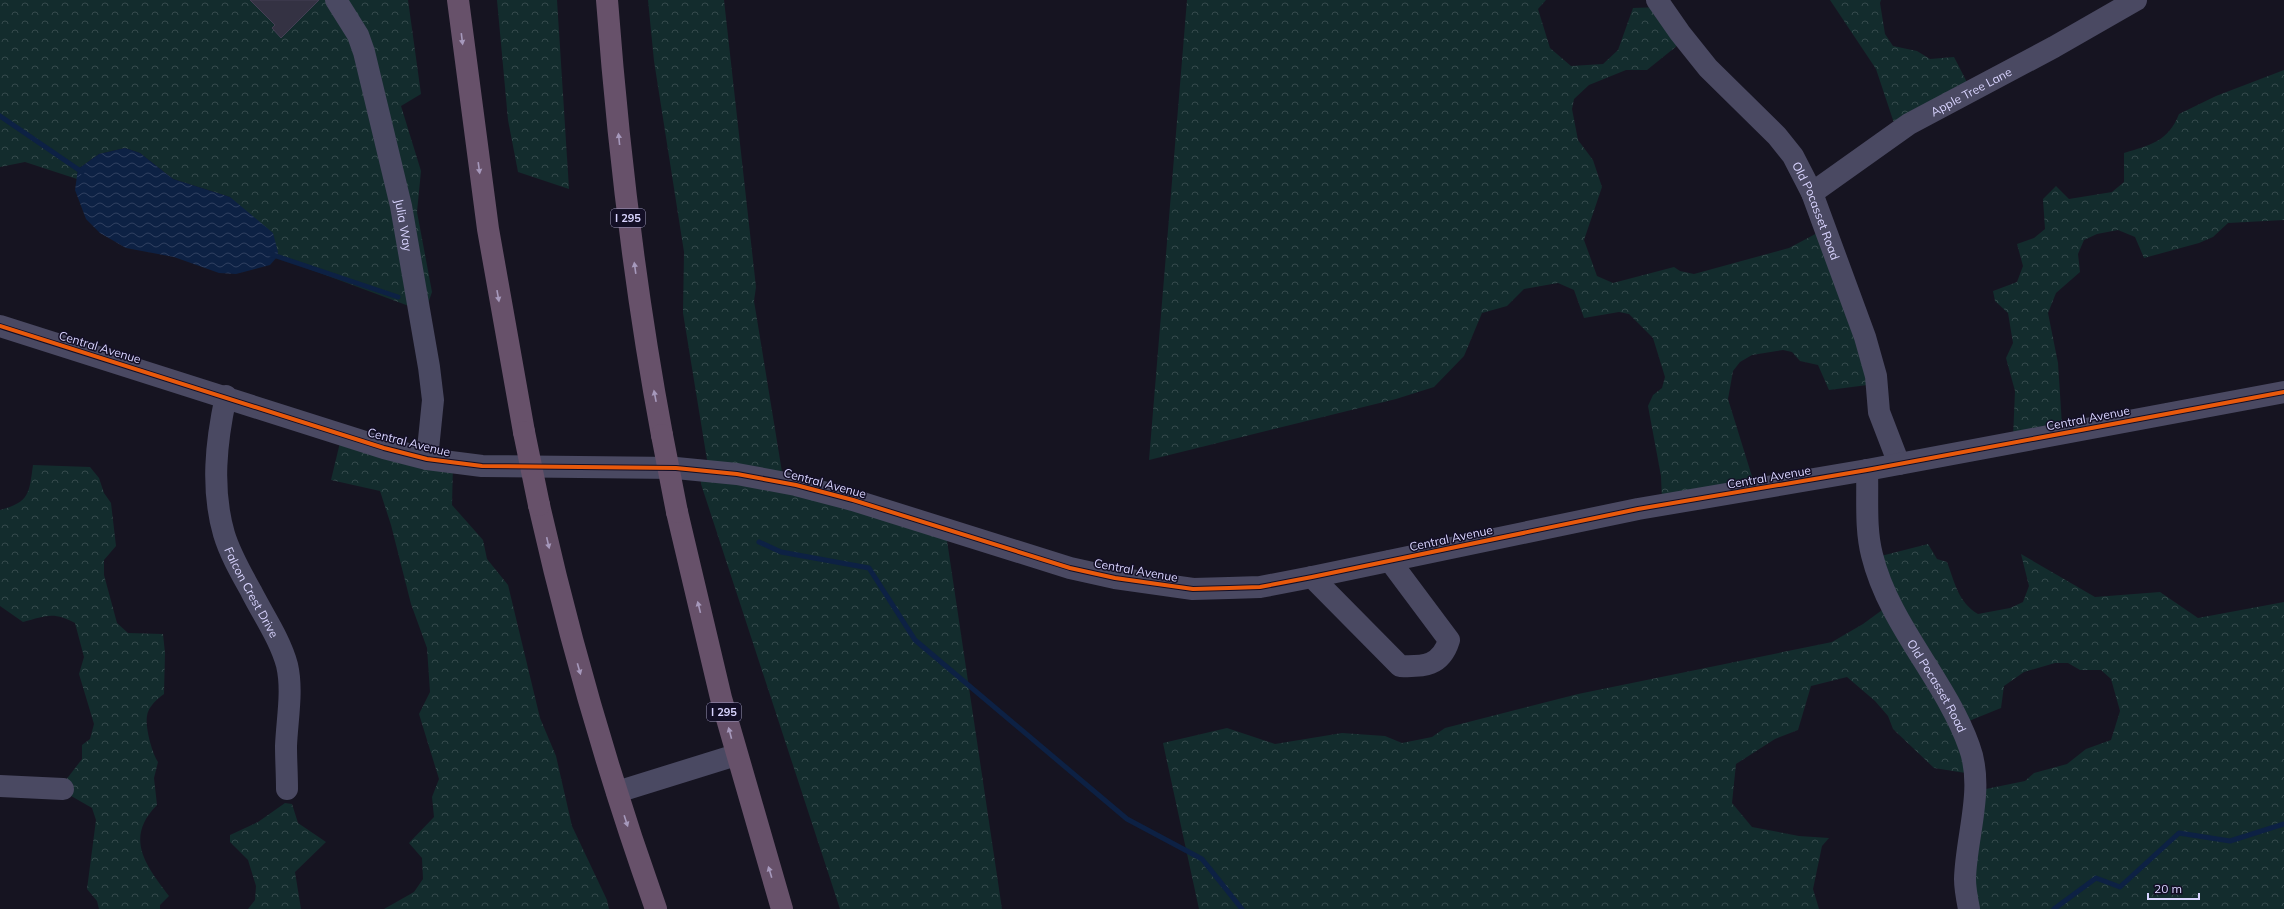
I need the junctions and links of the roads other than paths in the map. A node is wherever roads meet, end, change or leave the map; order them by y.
1 (336, 0) edge
2 (458, 0) edge
3 (607, 0) edge
4 (1657, 0) edge
5 (2136, 0) edge
6 (1812, 193) junction
7 (0, 326) edge
8 (2284, 392) edge
9 (226, 396) junction
10 (427, 459) junction
11 (1899, 464) junction
12 (1867, 470) junction
13 (1390, 561) junction
14 (1312, 577) junction
15 (736, 755) junction
16 (0, 786) edge
17 (287, 788) dead end
18 (63, 789) dead end
19 (616, 792) junction
20 (635, 849) junction
21 (648, 909) edge
22 (656, 909) edge
23 (782, 909) edge
24 (1968, 909) edge

1 - 10 street, Julia Way
2 -> 19 highway, bridge
15 -> 3 highway, I 295, bridge
4 - 6 street, Old Pocasset Road
5 - 6 street, Apple Tree Lane
6 - 11 street, Old Pocasset Road
7 - 9 street, Central Avenue
8 - 11 street, Central Avenue
9 - 10 street, Central Avenue
9 - 17 street, Falcon Crest Drive
10 - 14 street, Central Avenue
11 - 12 street, Central Avenue
12 - 13 street, Central Avenue
12 - 24 street, Old Pocasset Road
13 - 14 street, Central Avenue
13 - 14 street
15 - 19 street
23 -> 15 highway, I 295
16 - 18 street
19 -> 20 highway
20 - 21 highway
20 - 22 highway

